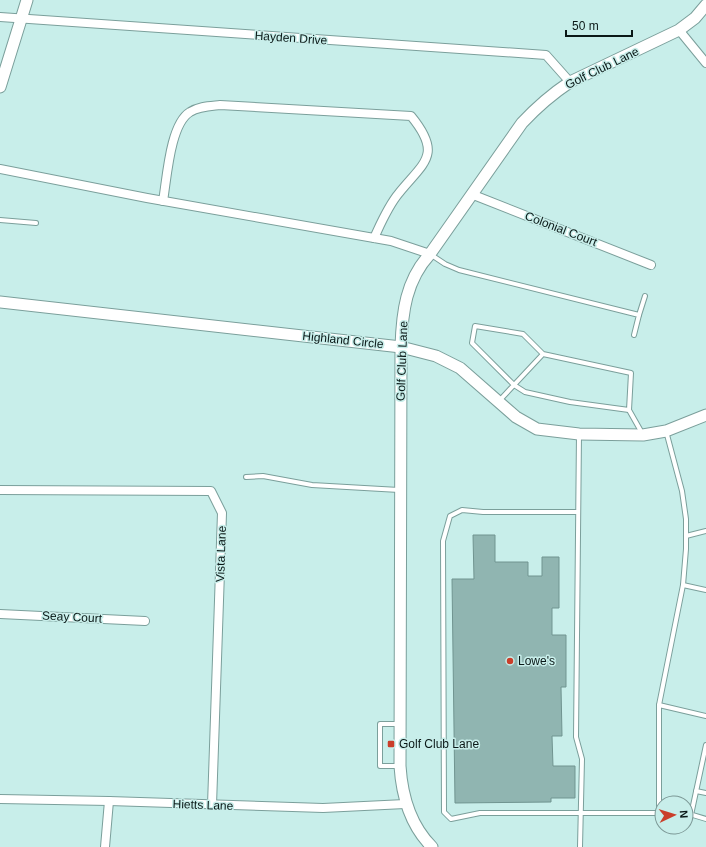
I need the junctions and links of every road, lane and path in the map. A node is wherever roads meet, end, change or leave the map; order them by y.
1 (27, 0) edge
2 (706, 5) edge
3 (0, 17) edge
4 (21, 19) junction
5 (679, 30) junction
6 (706, 62) edge
7 (570, 82) junction
8 (0, 86) edge
9 (0, 169) edge
10 (471, 194) junction
11 (164, 201) junction
12 (0, 220) edge
13 (36, 223) dead end
14 (374, 238) junction
15 (430, 254) junction
16 (651, 264) dead end
17 (644, 296) dead end
18 (0, 302) edge
19 (639, 315) junction
20 (634, 335) dead end
21 (401, 347) junction
22 (543, 354) junction
23 (514, 385) junction
24 (499, 401) junction
25 (629, 410) junction
26 (706, 415) edge
27 (666, 431) junction
28 (579, 434) junction
29 (643, 435) junction
30 (246, 477) dead end
31 (0, 490) edge
32 (401, 490) junction
33 (578, 512) junction
34 (706, 531) edge
35 (686, 536) junction
36 (683, 585) junction
37 (706, 590) edge
38 (0, 614) edge
39 (145, 620) dead end
40 (659, 705) junction
41 (706, 716) edge
42 (400, 724) junction
43 (706, 745) edge
44 (400, 766) junction
45 (696, 791) junction
46 (706, 793) edge
47 (661, 795) edge
48 (0, 799) edge
49 (109, 801) junction
50 (694, 801) edge
51 (405, 804) junction
52 (212, 805) junction
53 (581, 813) junction
54 (654, 813) edge
55 (694, 816) edge
56 (706, 819) edge
57 (105, 847) edge
58 (432, 847) edge
59 (580, 847) edge

1 - 4 street
2 - 5 street, Golf Club Lane
3 - 4 street, Hayden Drive
4 - 7 street, Hayden Drive
4 - 8 street
5 - 6 street
5 - 7 street, Golf Club Lane
7 - 10 street, Golf Club Lane
9 - 11 street
10 - 15 street, Golf Club Lane
10 - 16 street, Colonial Court
11 - 14 street
11 - 14 street
12 - 13 lane
14 - 15 street
15 - 19 lane
15 - 21 street, Golf Club Lane
17 - 19 lane
18 - 21 street, Highland Circle
19 - 20 lane
21 - 24 street, Highland Circle
21 - 32 street, Golf Club Lane
22 - 23 lane
22 - 23 lane
22 - 25 lane
23 - 24 lane
23 - 25 lane
24 - 28 street, Highland Circle
25 - 29 lane
26 - 27 street, Highland Circle
27 - 29 street, Highland Circle
27 - 35 lane
28 - 29 street, Highland Circle
28 - 33 lane
30 - 32 lane
31 - 52 street, Vista Lane
32 - 42 street, Golf Club Lane
33 - 53 lane
33 - 53 lane
34 - 35 lane
35 - 36 lane
36 - 37 lane
36 - 40 lane
38 - 39 street, Seay Court
40 - 41 lane
40 - 47 lane
42 - 44 street, Golf Club Lane
42 - 44 lane
43 - 45 lane
44 - 51 street, Golf Club Lane
45 - 46 lane
45 - 50 lane
48 - 49 street, Hietts Lane
49 - 52 street, Hietts Lane
49 - 57 street
51 - 52 street, Hietts Lane
51 - 58 street, Golf Club Lane
53 - 54 lane
53 - 59 lane
55 - 56 lane

